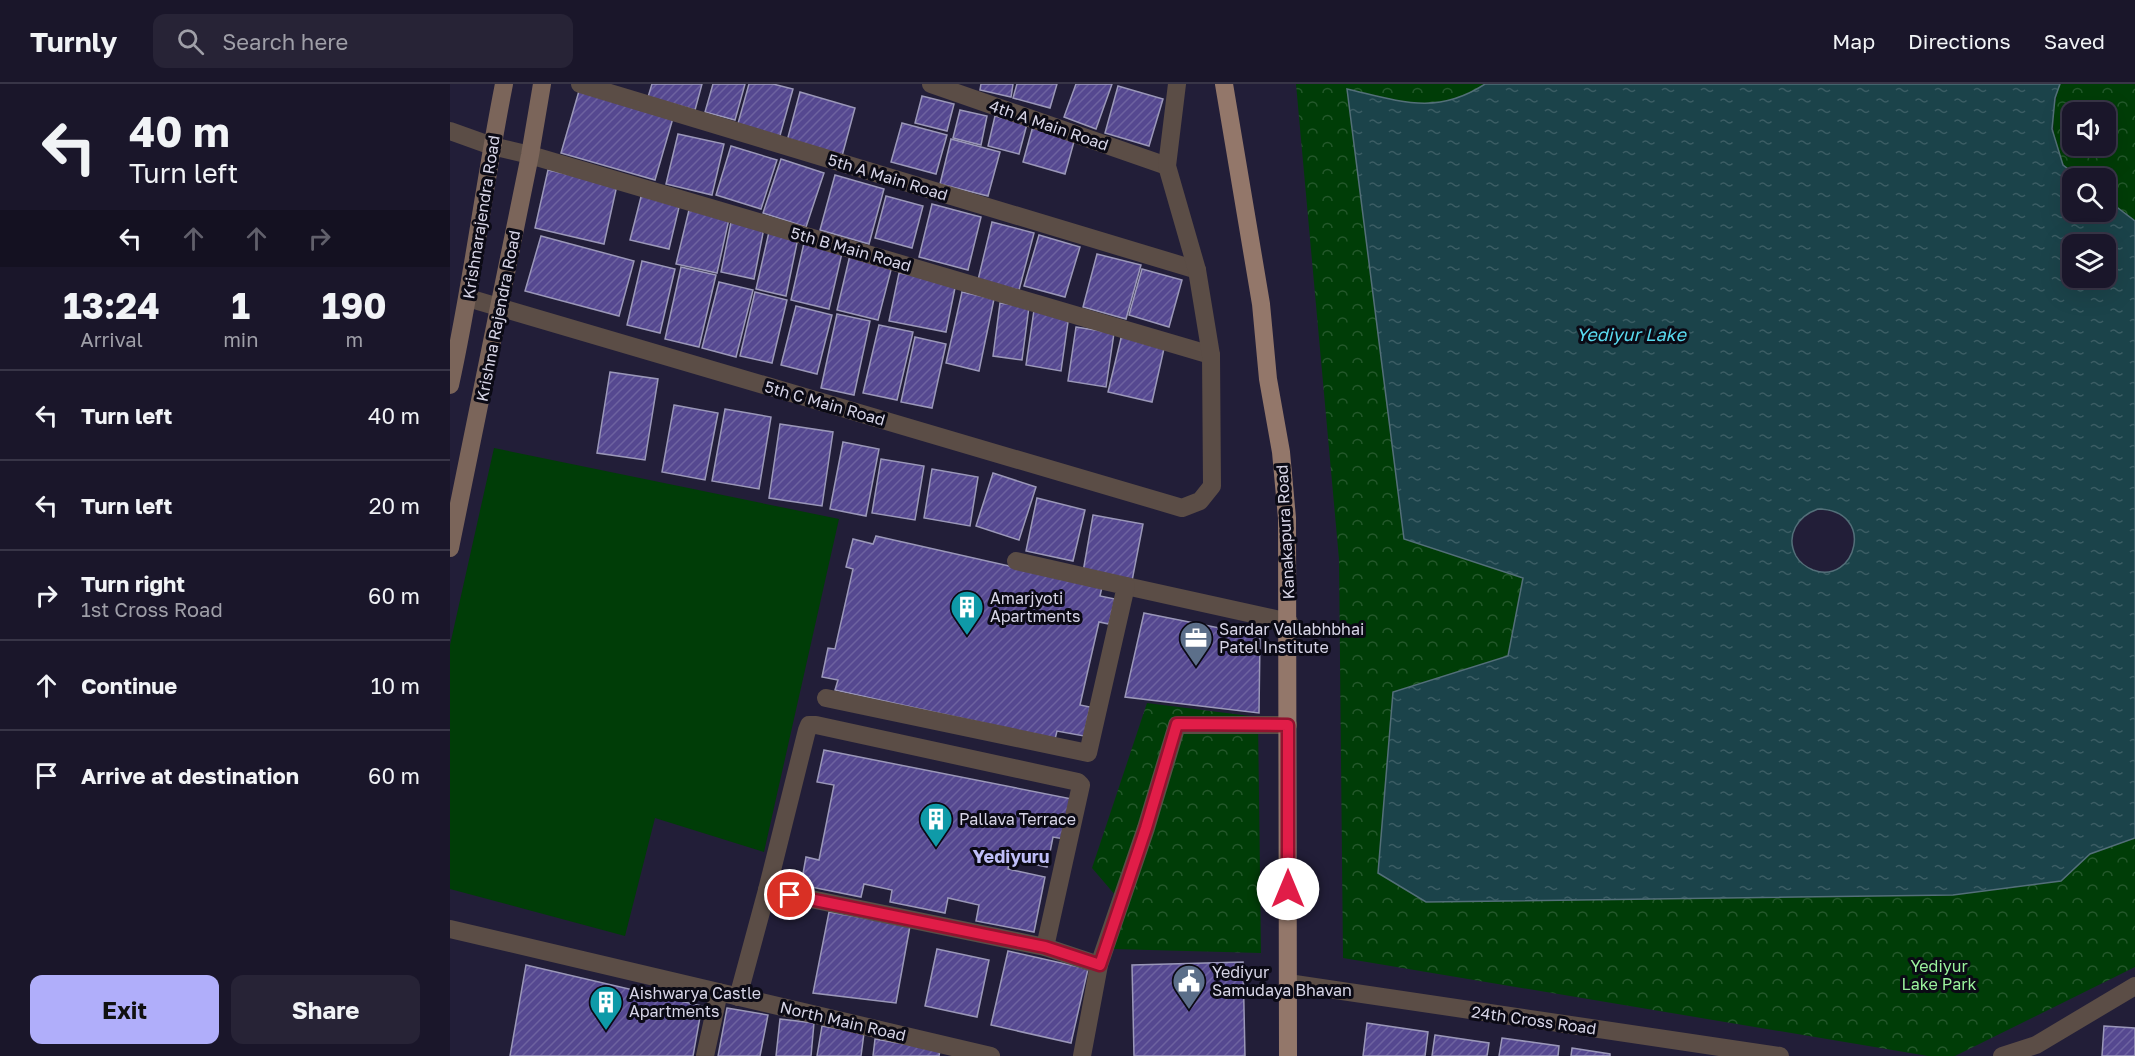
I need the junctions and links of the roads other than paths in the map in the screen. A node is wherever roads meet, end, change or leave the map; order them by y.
1 (504, 84) edge
2 (542, 84) edge
3 (580, 84) edge
4 (931, 84) edge
5 (1177, 84) edge
6 (1224, 84) edge
7 (450, 131) edge
8 (492, 146) junction
9 (530, 155) junction
10 (1167, 166) junction
11 (1197, 270) junction
12 (468, 298) junction
13 (500, 307) junction
14 (458, 316) edge
15 (1211, 355) junction
16 (450, 385) edge
17 (450, 548) edge
18 (1016, 561) dead end
19 (1126, 586) junction
20 (1288, 622) junction
21 (826, 698) dead end
22 (1288, 725) junction
23 (767, 890) junction
24 (450, 929) edge
25 (1045, 947) junction
26 (1100, 965) junction
27 (1288, 983) junction
28 (2135, 986) edge
29 (719, 992) junction
30 (738, 997) junction
31 (705, 1056) edge
32 (991, 1056) edge
33 (1082, 1056) edge
34 (1288, 1056) edge
35 (1780, 1056) edge
36 (2002, 1056) edge

1 - 8 main road, Krishnarajendra Road
2 - 9 main road, Krishna Rajendra Road
3 - 11 street, 5th A Main Road
4 - 10 street, 4th A Main Road
5 - 10 street
6 - 20 main road, Kanakapura Road
7 - 8 street, 5th B Main Road
8 - 9 street, 5th B Main Road
8 - 12 main road, Krishnarajendra Road
9 - 13 main road, Krishna Rajendra Road
9 - 15 street, 5th B Main Road
10 - 11 street
11 - 15 street
12 - 13 street, 5th C Main Road
12 - 14 main road, Krishnarajendra Road
13 - 15 street, 5th C Main Road
13 - 17 main road, Krishna Rajendra Road
14 - 16 main road, Krishnarajendra Road
18 - 19 street
19 - 20 street
19 - 21 street
20 - 22 main road, Kanakapura Road
22 - 26 street
22 - 27 main road, Kanakapura Road
23 - 25 street
23 - 25 street
23 - 30 street
24 - 29 street, North Main Road
25 - 26 street
26 - 33 street
27 - 34 main road, Kanakapura Road
27 - 35 street, 24th Cross Road
28 - 36 street
29 - 30 street, North Main Road
29 - 31 street
30 - 32 street, North Main Road

